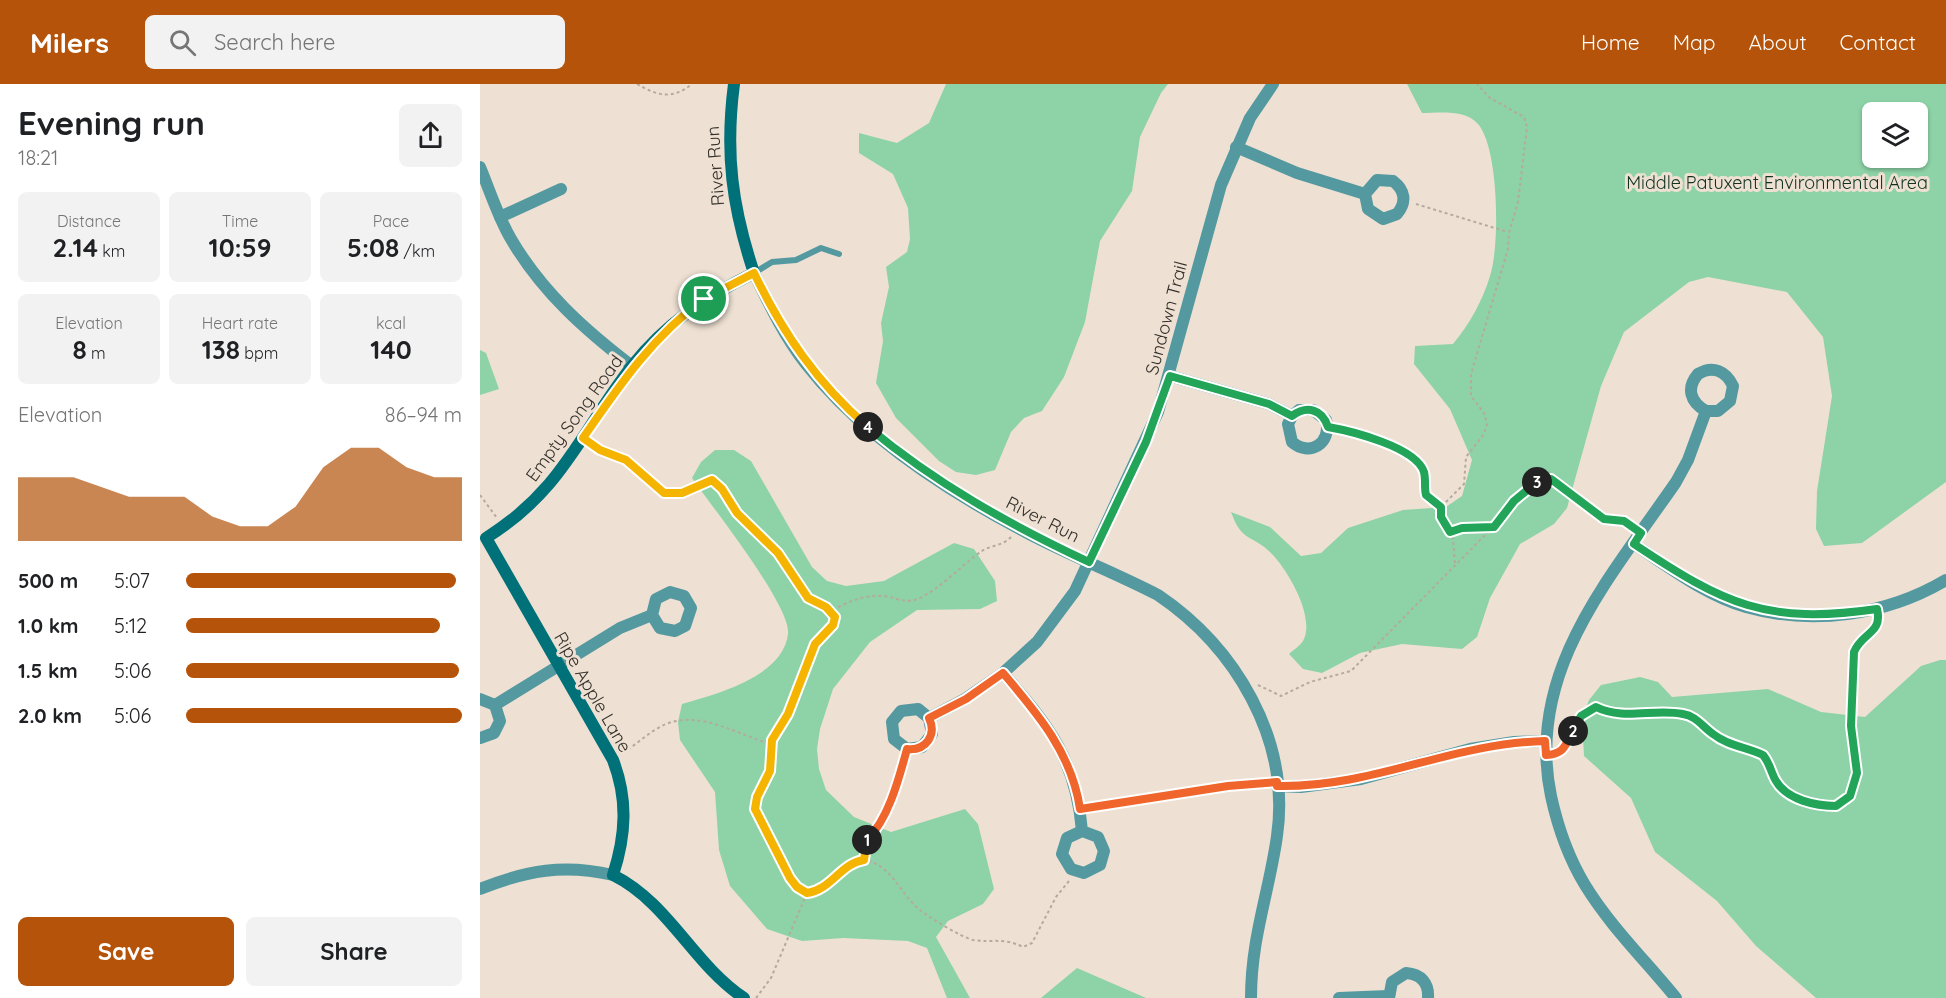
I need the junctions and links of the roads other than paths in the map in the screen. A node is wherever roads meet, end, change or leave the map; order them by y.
1 (734, 84) edge
2 (1273, 84) edge
3 (1236, 147) junction
4 (480, 167) edge
5 (561, 189) dead end
6 (1365, 194) junction
7 (500, 217) junction
8 (838, 254) dead end
9 (754, 273) junction
10 (632, 366) junction
11 (1170, 376) junction
12 (1706, 411) dead end
13 (1292, 416) junction
14 (483, 540) edge
15 (1634, 544) junction
16 (1089, 562) junction
17 (1946, 580) edge
18 (652, 615) dead end
19 (558, 666) junction
20 (1003, 673) junction
21 (480, 699) edge
22 (495, 705) junction
23 (929, 718) junction
24 (480, 738) edge
25 (1545, 741) junction
26 (1277, 784) junction
27 (1082, 831) junction
28 (613, 875) junction
29 (480, 889) edge
30 (1389, 997) edge
31 (744, 998) edge
32 (1251, 998) edge
33 (1339, 998) edge
34 (1428, 998) edge
35 (1676, 998) edge

1 - 9 street, River Run
2 - 3 street, Sundown Trail
3 - 6 street
3 - 11 street, Sundown Trail
4 - 7 street
5 - 7 street
6 - 6 street
7 - 10 street
8 - 9 lane
9 - 10 street, Empty Song Road
9 - 16 street, River Run
10 - 14 street, Empty Song Road
11 - 13 street
11 - 16 street, Sundown Trail
12 - 15 street
13 - 13 street
14 - 19 street, Ripe Apple Lane
15 - 17 street
15 - 25 street
16 - 20 street, Sundown Trail
16 - 26 street, River Run
18 - 19 street
19 - 22 street
19 - 28 street, Ripe Apple Lane
20 - 23 street, Sundown Trail
20 - 27 street
21 - 22 street
22 - 24 street
23 - 23 street
25 - 26 street
25 - 35 street
26 - 32 street, River Run
27 - 27 street
28 - 29 street
28 - 31 street
30 - 33 street
30 - 34 street

